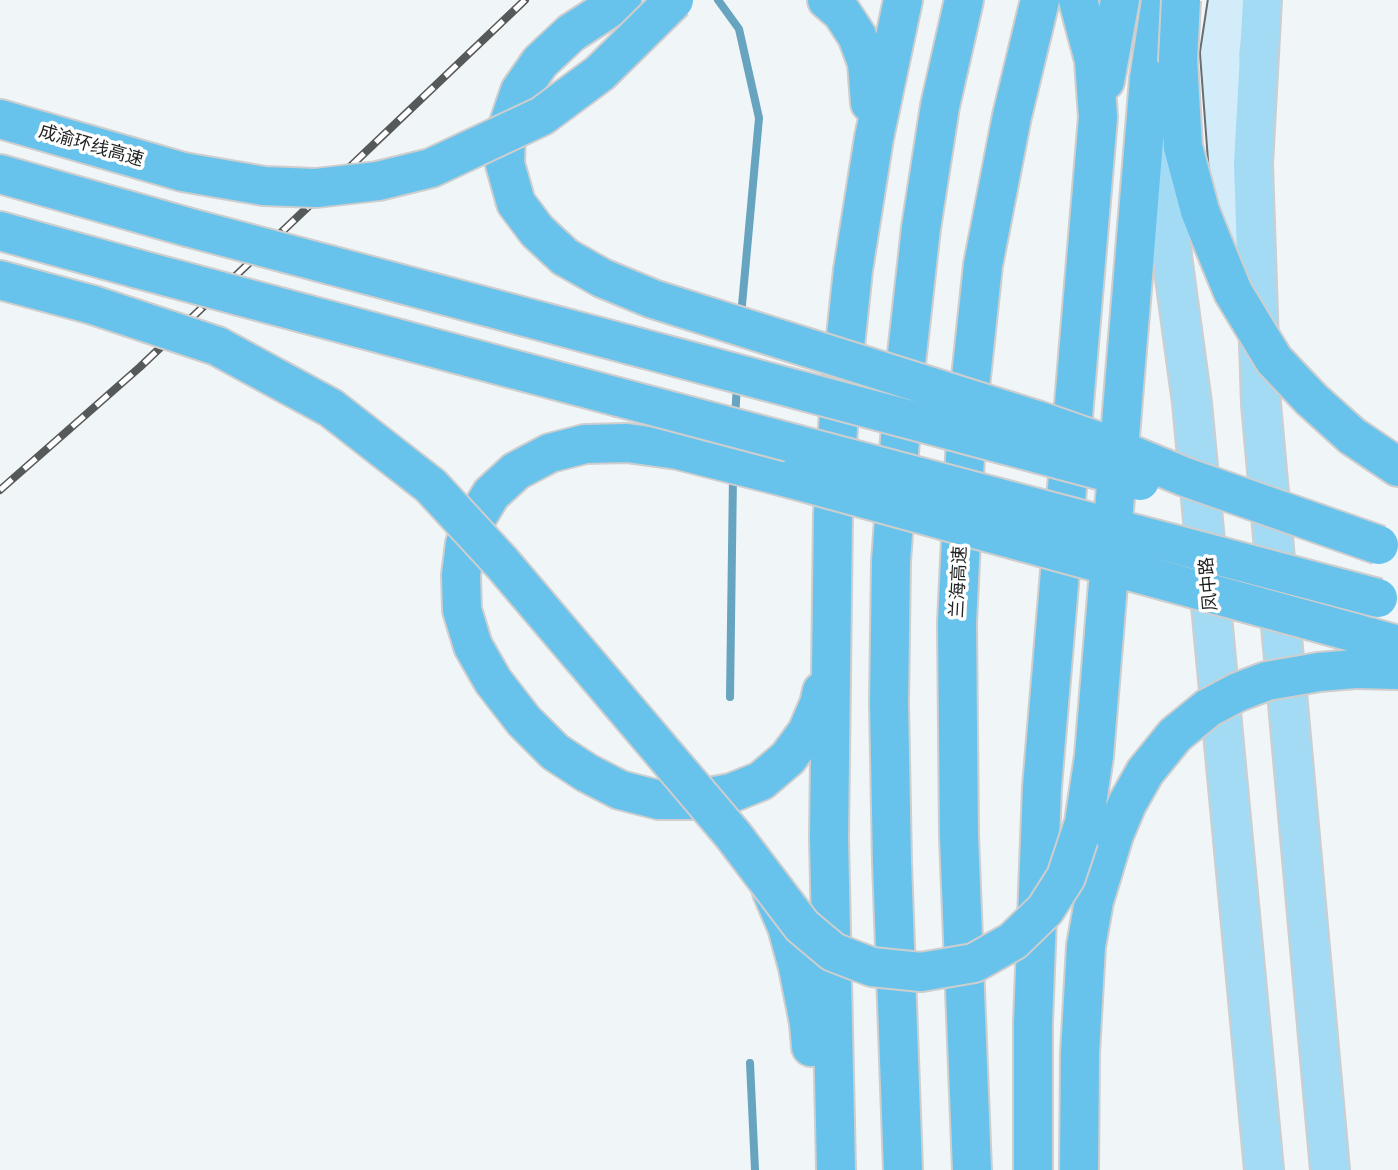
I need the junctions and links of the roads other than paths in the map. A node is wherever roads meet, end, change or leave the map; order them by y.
1 (622, 0) edge
2 (674, 0) edge
3 (827, 0) edge
4 (903, 0) edge
5 (964, 0) edge
6 (1040, 0) edge
7 (1078, 0) edge
8 (1120, 0) edge
9 (1161, 0) edge
10 (1182, 0) edge
11 (1202, 0) edge
12 (1228, 0) edge
13 (1262, 0) edge
14 (1098, 117) junction
15 (0, 119) edge
16 (0, 174) edge
17 (0, 231) edge
18 (858, 236) junction
19 (1172, 256) junction
20 (0, 280) edge
21 (1261, 404) junction
22 (1398, 467) edge
23 (1389, 548) edge
24 (831, 571) junction
25 (1388, 601) edge
26 (1398, 645) edge
27 (1357, 651) junction
28 (1398, 670) edge
29 (761, 872) junction
30 (817, 1170) edge
31 (836, 1170) edge
32 (903, 1170) edge
33 (972, 1170) edge
34 (1033, 1170) edge
35 (1079, 1170) edge
36 (1264, 1170) edge
37 (1330, 1170) edge

1 - 23 highway, bridge
2 - 15 highway, 成渝环线高速, bridge
3 - 18 highway
4 - 18 highway
5 - 32 highway
6 - 33 highway, 兰海高速
7 - 14 highway
8 - 14 highway
9 - 29 highway, bridge
10 - 19 main road, 凤中路, bridge
10 - 22 highway, bridge
11 - 19 street
12 - 21 street
13 - 21 main road
14 - 34 highway
16 - 23 highway, bridge
17 - 25 highway, bridge
18 - 24 highway
19 - 36 main road, 凤中路
20 - 29 highway, bridge
21 - 37 main road
24 - 27 highway, bridge
24 - 31 highway
26 - 27 highway
27 - 28 highway
27 - 35 highway, bridge
29 - 30 highway, bridge

